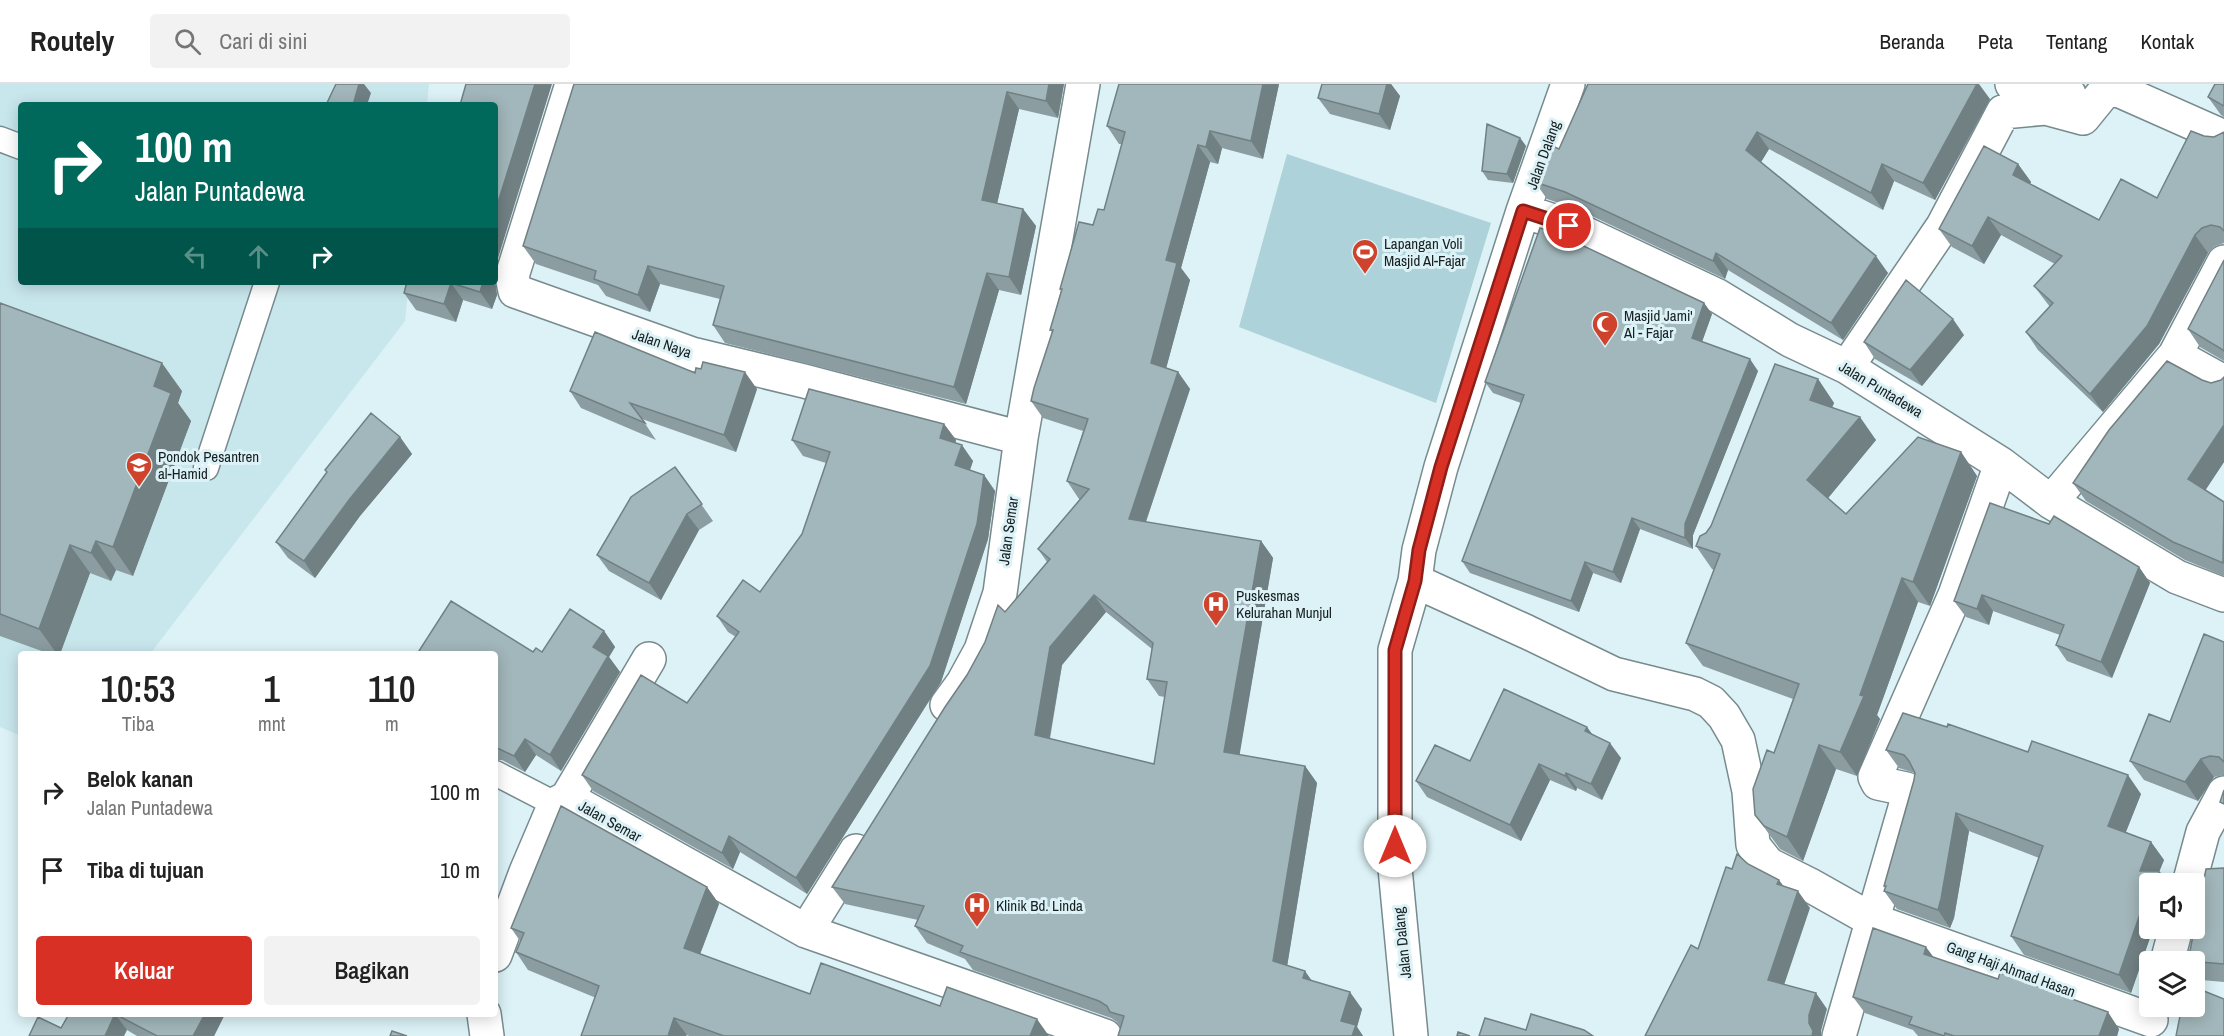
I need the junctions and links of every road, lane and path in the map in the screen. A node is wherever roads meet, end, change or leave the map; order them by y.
1 (572, 84) edge
2 (1083, 84) edge
3 (1568, 84) edge
4 (2012, 84) edge
5 (2089, 84) edge
6 (2224, 137) edge
7 (0, 139) edge
8 (18, 146) edge
9 (1523, 211) junction
10 (2224, 262) edge
11 (266, 285) edge
12 (1790, 340) junction
13 (2175, 354) junction
14 (1847, 367) junction
15 (1777, 372) edge
16 (2224, 382) edge
17 (1021, 438) junction
18 (2001, 464) junction
19 (206, 468) dead end
20 (2051, 502) junction
21 (1415, 581) junction
22 (2224, 595) edge
23 (649, 659) dead end
24 (929, 734) edge
25 (498, 774) edge
26 (2224, 793) edge
27 (561, 801) junction
28 (874, 822) edge
29 (2214, 834) edge
30 (2194, 873) edge
31 (1872, 920) junction
32 (806, 931) junction
33 (498, 947) edge
34 (484, 1017) edge
35 (2150, 1021) edge
36 (487, 1036) edge
37 (1105, 1036) edge
38 (1411, 1036) edge
39 (1839, 1036) edge

1 - 17 street, Jalan Naya
2 - 17 street, Jalan Semar
3 - 9 street, Jalan Dalang
4 - 5 street
6 - 14 street
7 - 8 lane
9 - 12 street, Jalan Puntadewa
9 - 21 street, Jalan Dalang
10 - 13 street
11 - 19 lane
12 - 14 street, Jalan Puntadewa
12 - 15 street
13 - 16 street
13 - 20 street
14 - 18 street, Jalan Puntadewa
17 - 24 street, Jalan Semar
18 - 20 street, Jalan Puntadewa
18 - 31 street
20 - 22 street, Jalan Puntadewa
21 - 31 street, Gang Haji Ahmad Hasan
21 - 38 street, Jalan Dalang
23 - 27 street
25 - 27 lane
26 - 29 street
27 - 32 street, Jalan Semar
27 - 33 street
28 - 32 street
29 - 30 street
31 - 35 street, Gang Haji Ahmad Hasan
31 - 39 street
32 - 37 street, Jalan Semar
34 - 36 street

